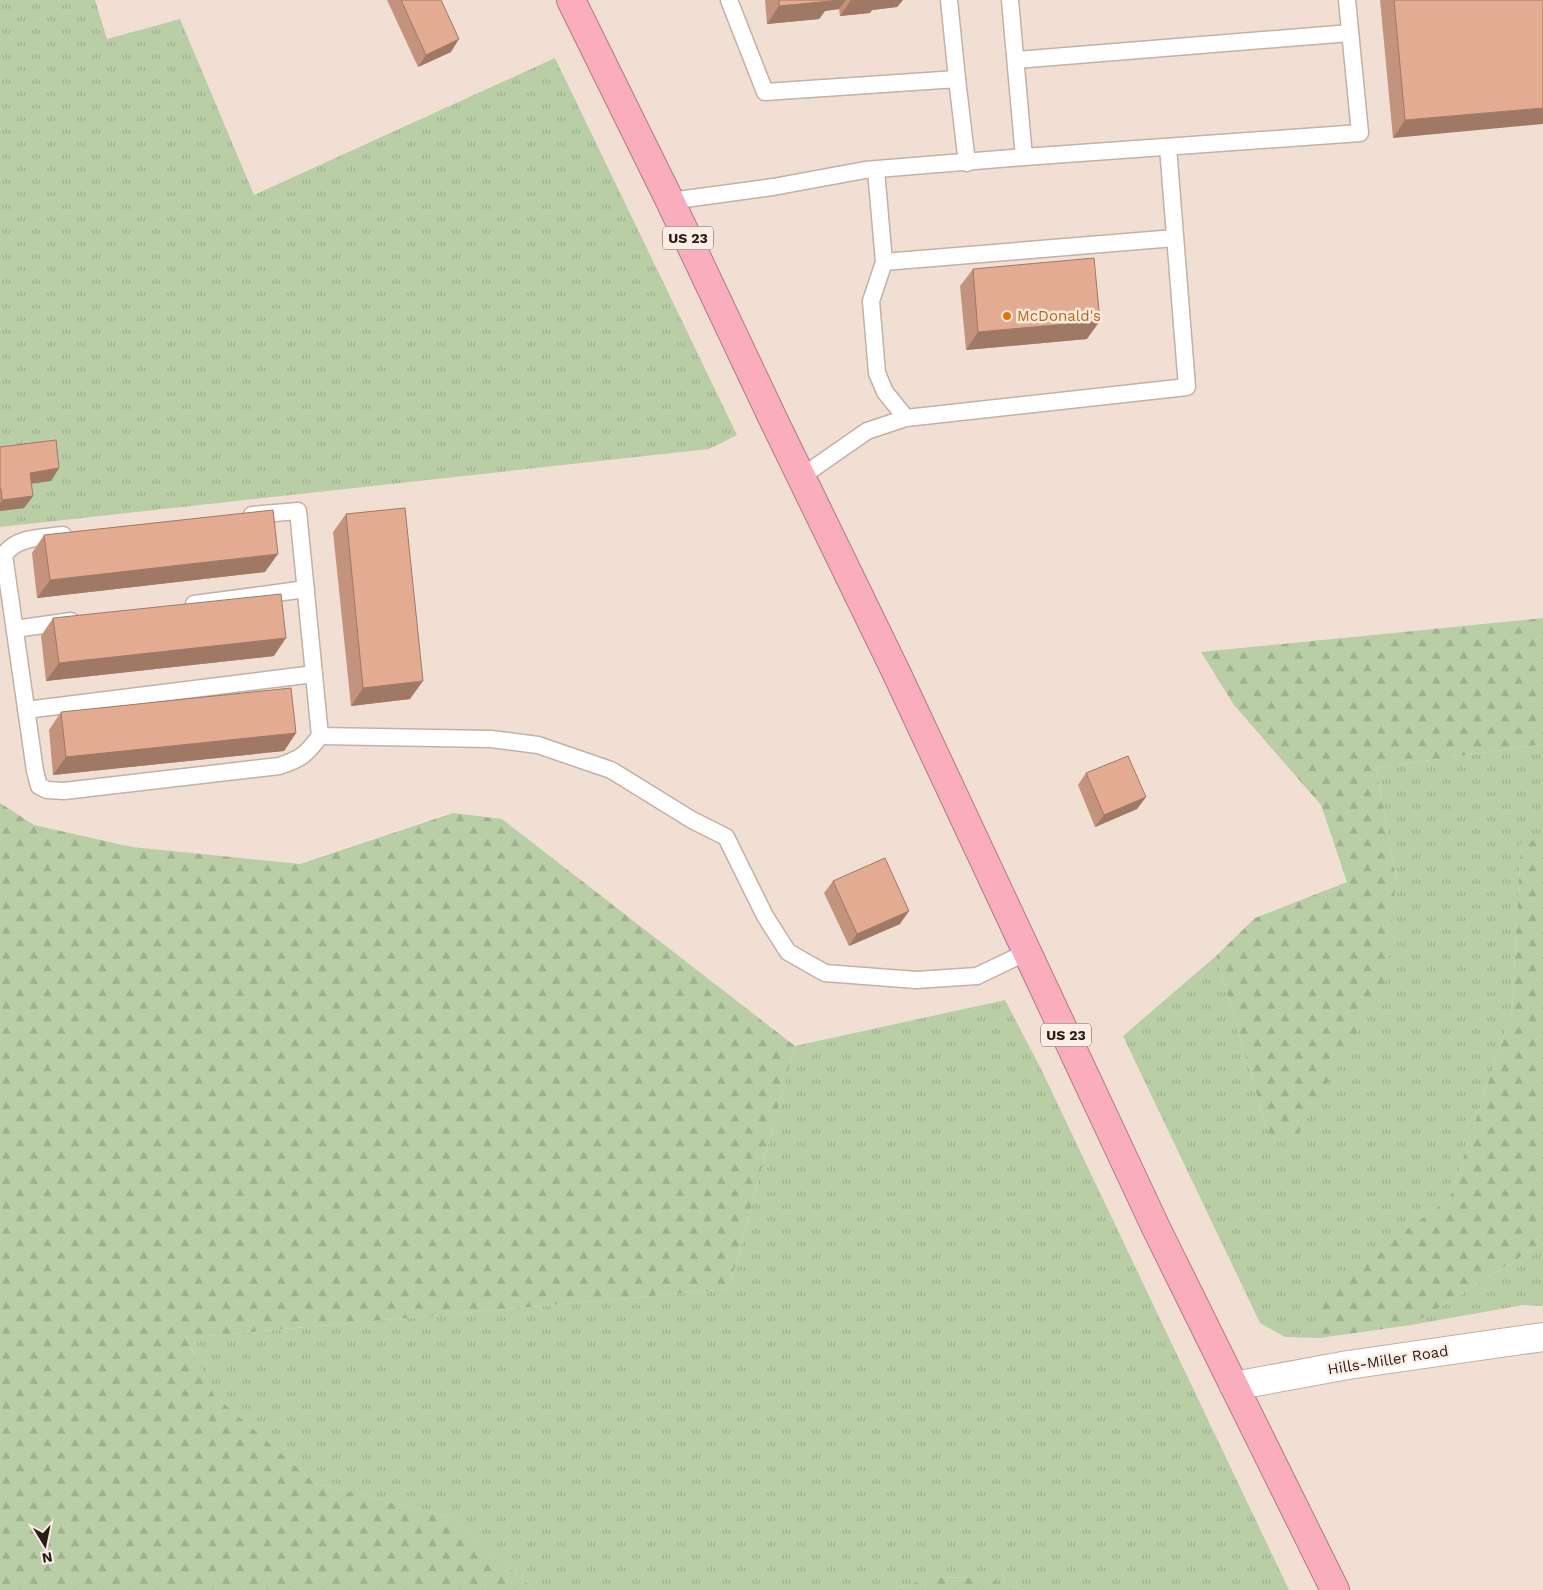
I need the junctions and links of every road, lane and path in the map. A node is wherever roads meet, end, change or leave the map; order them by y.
1 (571, 0) edge
2 (728, 0) edge
3 (949, 0) edge
4 (1010, 0) edge
5 (1347, 0) edge
6 (1350, 33) junction
7 (1016, 60) junction
8 (957, 79) junction
9 (1168, 147) junction
10 (1024, 157) junction
11 (968, 163) junction
12 (876, 170) junction
13 (670, 200) junction
14 (1175, 238) junction
15 (884, 262) junction
16 (906, 418) junction
17 (801, 478) junction
18 (239, 517) edge
19 (81, 533) edge
20 (306, 588) junction
21 (180, 606) edge
22 (83, 619) edge
23 (15, 629) junction
24 (314, 674) junction
25 (26, 710) junction
26 (320, 736) junction
27 (1026, 952) junction
28 (1543, 1337) edge
29 (1234, 1386) junction
30 (1335, 1590) edge

1 - 13 highway, US 23
2 - 8 lane
3 - 8 lane
4 - 7 lane
5 - 6 lane
6 - 7 lane
6 - 9 lane
7 - 10 lane
8 - 11 lane
9 - 10 lane
9 - 14 lane
10 - 11 lane
11 - 12 lane
12 - 13 lane
12 - 15 lane
13 - 17 highway, US 23
14 - 15 lane
14 - 16 lane
15 - 16 lane
16 - 17 lane
17 - 27 highway, US 23
18 - 20 lane
19 - 23 lane
20 - 21 lane
20 - 24 lane
22 - 23 lane
23 - 25 lane
24 - 25 lane
24 - 26 lane
25 - 26 lane
26 - 27 lane
27 - 29 highway, US 23
28 - 29 street, Hills-Miller Road
29 - 30 highway, US 23

